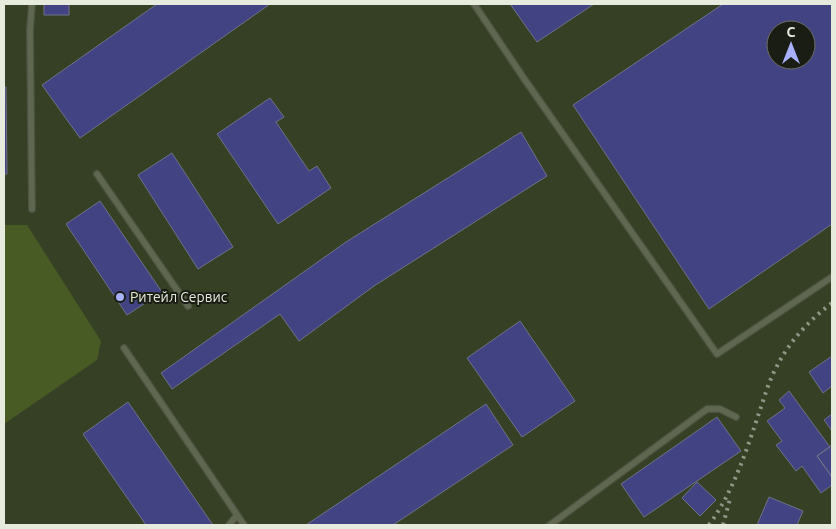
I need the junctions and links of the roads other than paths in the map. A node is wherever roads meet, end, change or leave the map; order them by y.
1 (32, 4) edge
2 (474, 4) edge
3 (97, 174) dead end
4 (32, 209) dead end
5 (832, 278) edge
6 (188, 306) dead end
7 (124, 348) dead end
8 (736, 417) dead end
9 (237, 515) junction
10 (229, 525) edge
11 (244, 525) edge
12 (550, 525) edge

1 - 4 lane
2 - 5 lane
3 - 6 lane
7 - 9 lane
8 - 12 lane
9 - 10 lane
9 - 11 lane

